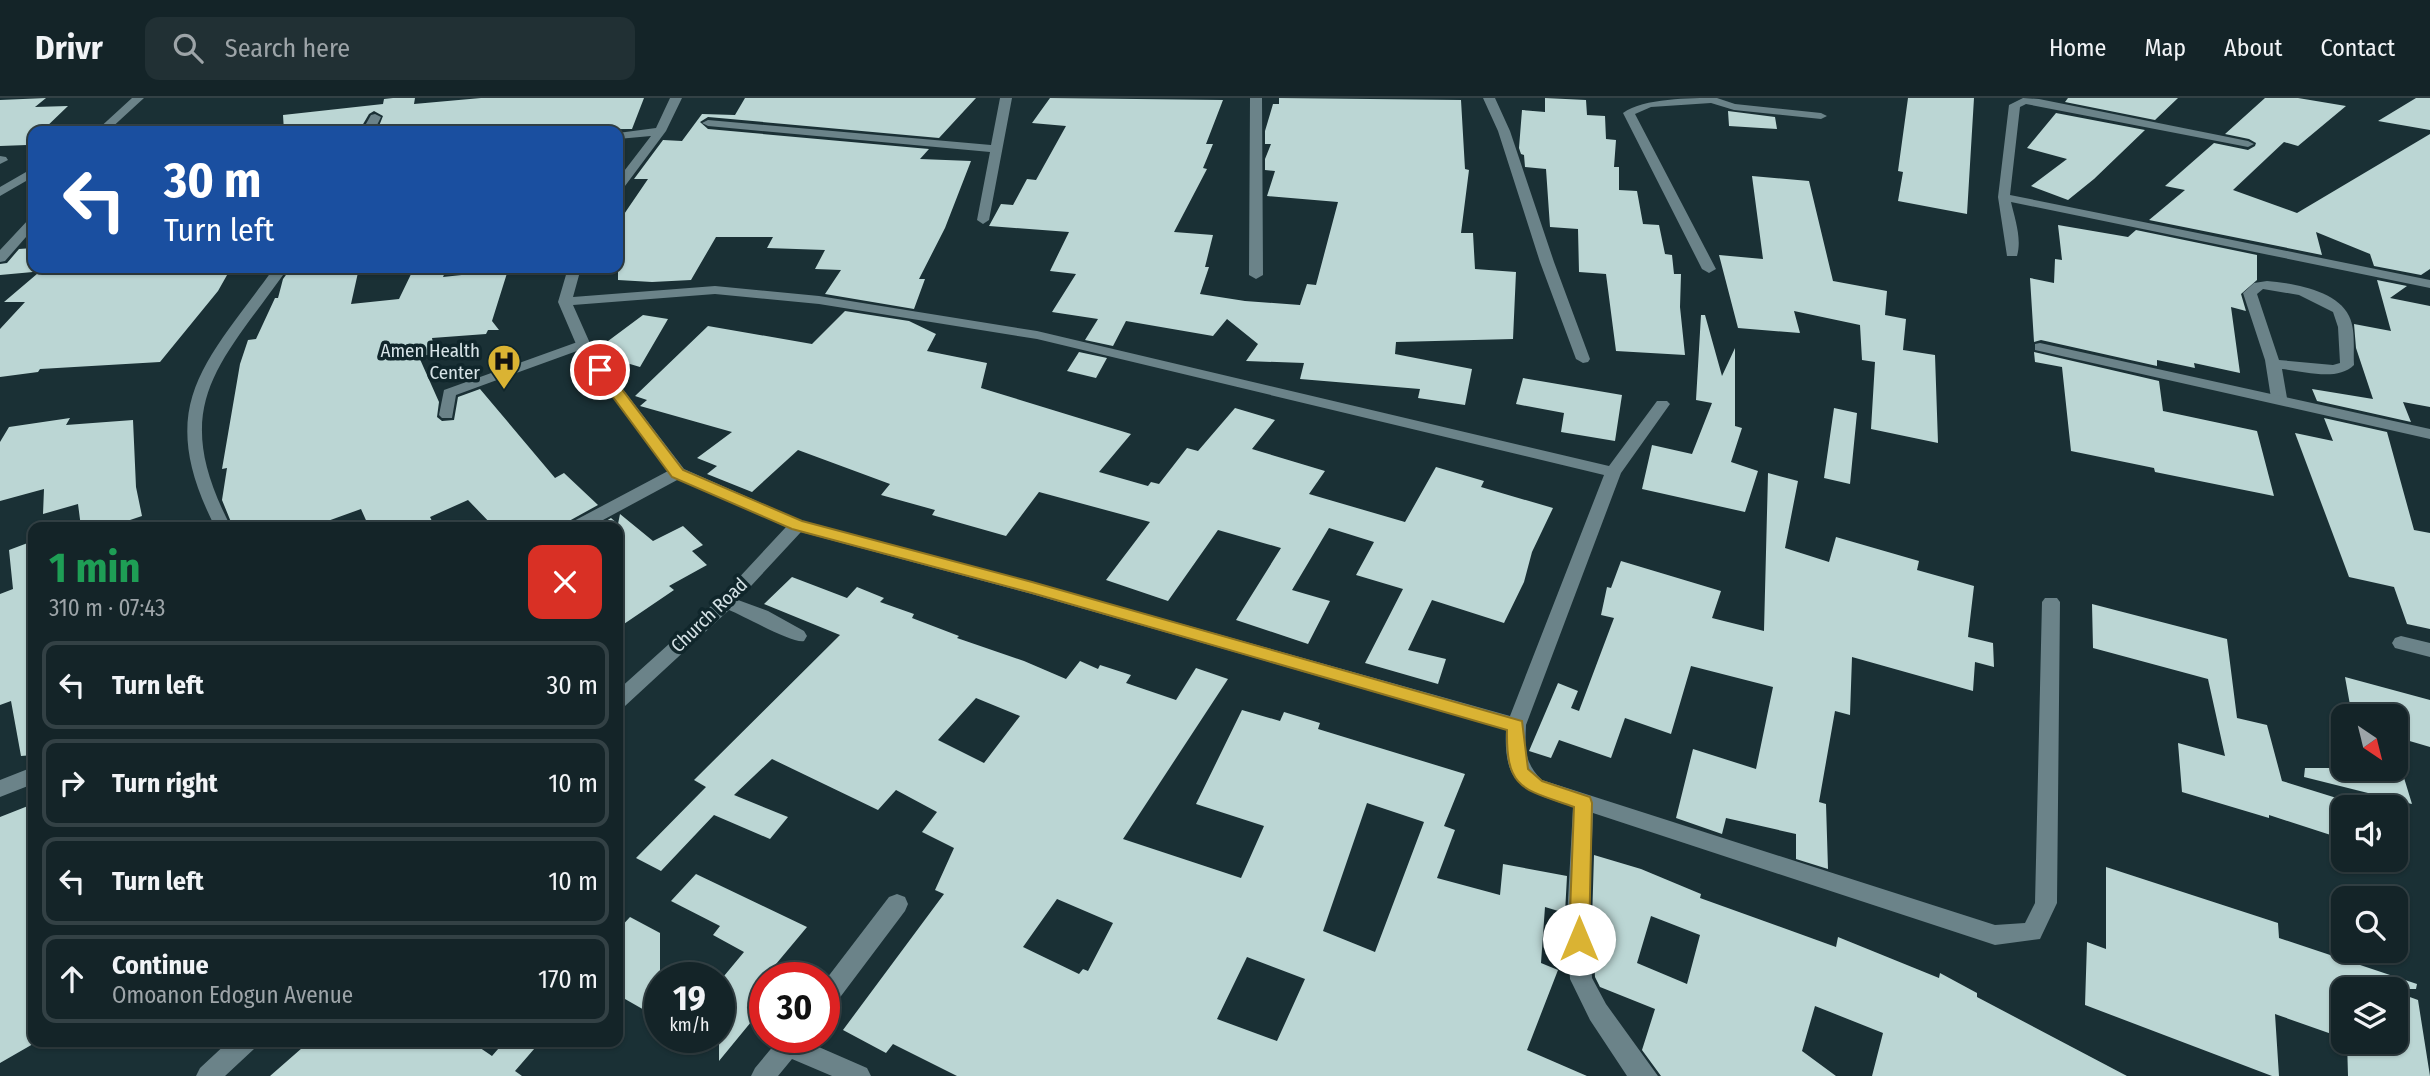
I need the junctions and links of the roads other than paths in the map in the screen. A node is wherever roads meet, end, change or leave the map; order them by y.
1 (138, 98) edge
2 (676, 98) edge
3 (1006, 98) edge
4 (1256, 98) edge
5 (1489, 98) edge
6 (1711, 99) edge
7 (1821, 116) dead end
8 (375, 117) dead end
9 (708, 123) dead end
10 (107, 126) edge
11 (370, 126) edge
12 (660, 131) junction
13 (623, 135) edge
14 (2248, 144) dead end
15 (995, 149) junction
16 (28, 175) edge
17 (623, 180) edge
18 (0, 192) edge
19 (2004, 197) junction
20 (983, 220) dead end
21 (28, 227) edge
22 (2012, 253) dead end
23 (0, 258) edge
24 (1709, 269) dead end
25 (278, 273) edge
26 (573, 273) edge
27 (1256, 275) dead end
28 (2430, 284) edge
29 (565, 302) junction
30 (583, 344) junction
31 (2040, 347) dead end
32 (1583, 359) dead end
33 (2271, 363) junction
34 (2279, 398) junction
35 (1662, 404) dead end
36 (447, 415) dead end
37 (2430, 434) edge
38 (1614, 472) junction
39 (678, 473) junction
40 (220, 522) edge
41 (585, 522) edge
42 (797, 525) junction
43 (726, 602) junction
44 (2051, 602) dead end
45 (798, 636) dead end
46 (2401, 643) dead end
47 (2430, 650) edge
48 (623, 696) edge
49 (1516, 726) junction
50 (28, 777) edge
51 (0, 789) edge
52 (1583, 803) junction
53 (897, 904) dead end
54 (840, 979) edge
55 (239, 1047) edge
56 (783, 1053) edge
57 (814, 1053) edge
58 (208, 1076) edge
59 (763, 1076) edge
60 (859, 1076) edge
61 (1646, 1076) edge

1 - 10 street
2 - 12 street
3 - 15 street
4 - 27 street
5 - 32 street
6 - 7 street
6 - 24 street
8 - 11 street
9 - 15 street
12 - 13 street
12 - 17 street
14 - 19 street
15 - 20 street
16 - 18 street
19 - 22 street
19 - 28 street
21 - 23 street
25 - 40 street
26 - 29 street
29 - 30 street
29 - 38 street
30 - 36 street
30 - 39 street
31 - 34 street
33 - 33 street
33 - 34 street
34 - 37 street
35 - 38 street
38 - 49 street
39 - 41 street
39 - 42 street
42 - 43 street, Church Road
42 - 49 street
43 - 45 street
43 - 48 street, Church Road
44 - 52 street
46 - 47 street
49 - 52 street
50 - 51 street
52 - 61 street
53 - 54 street
55 - 58 street
56 - 59 street
57 - 60 street

